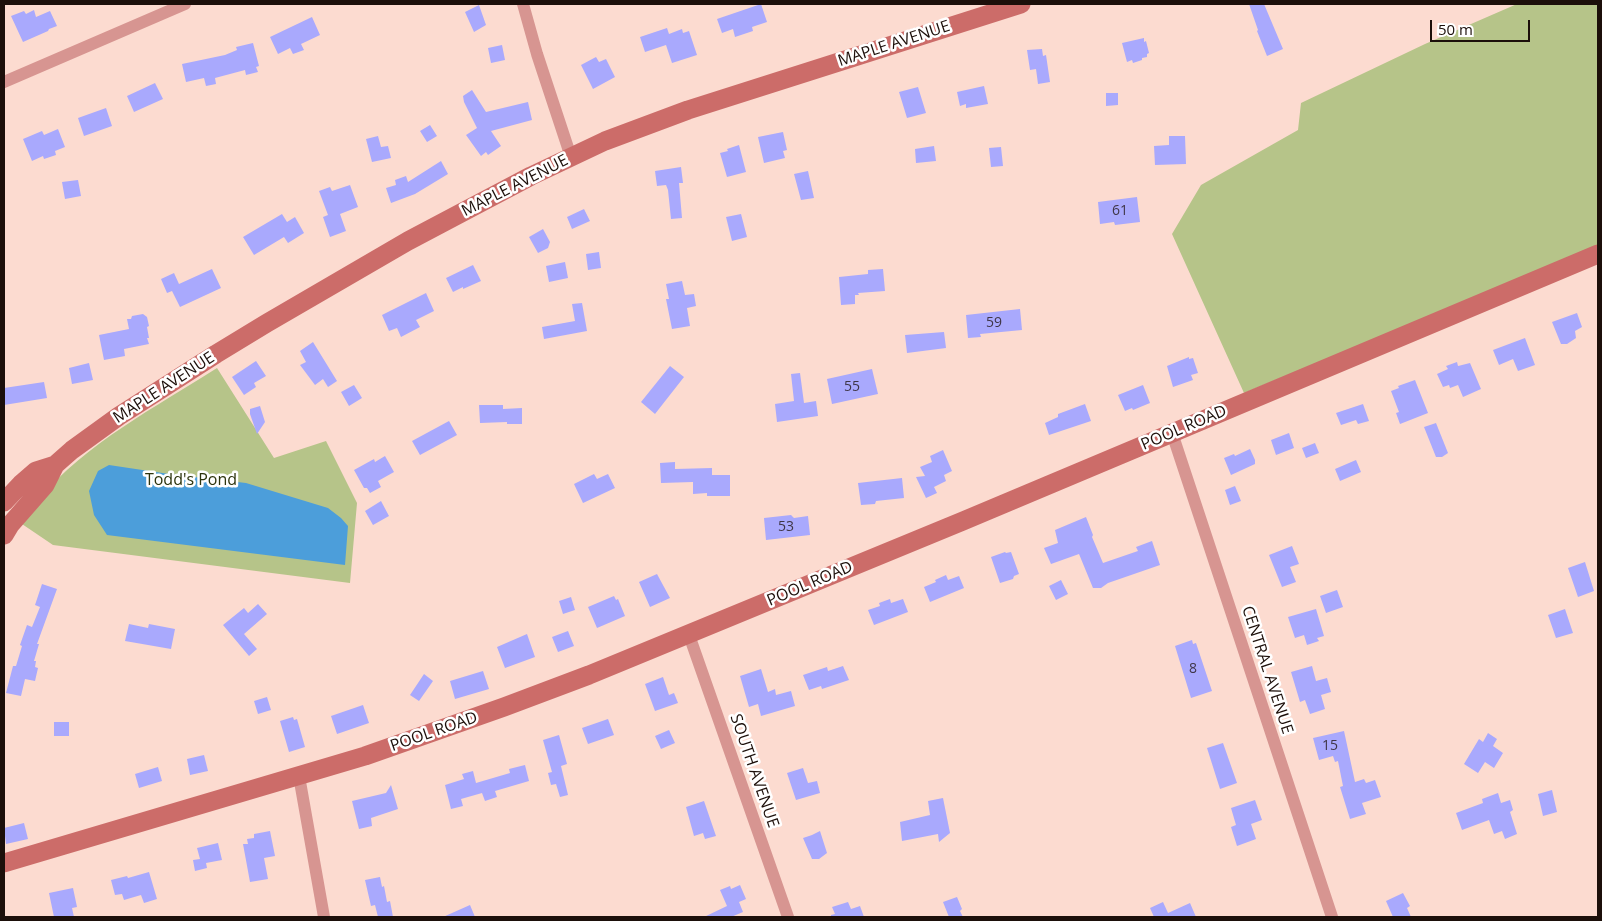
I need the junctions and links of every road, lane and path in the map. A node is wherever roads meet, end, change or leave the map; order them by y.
1 (185, 4) edge
2 (523, 4) edge
3 (1021, 4) edge
4 (4, 82) edge
5 (571, 157) junction
6 (1598, 254) edge
7 (1172, 433) junction
8 (55, 464) junction
9 (4, 502) edge
10 (4, 533) edge
11 (689, 635) junction
12 (299, 776) junction
13 (4, 863) edge
14 (324, 917) edge
15 (788, 917) edge
16 (1332, 917) edge

1 - 4 street
2 - 5 street
3 - 5 street, MAPLE AVENUE
5 - 8 street, MAPLE AVENUE
6 - 7 street, POOL ROAD
7 - 11 street, POOL ROAD
7 - 16 street, CENTRAL AVENUE
8 - 9 street, MAPLE AVENUE
8 - 10 street, MAPLE AVENUE
11 - 12 street, POOL ROAD
11 - 15 street, SOUTH AVENUE
12 - 13 street, POOL ROAD
12 - 14 street

